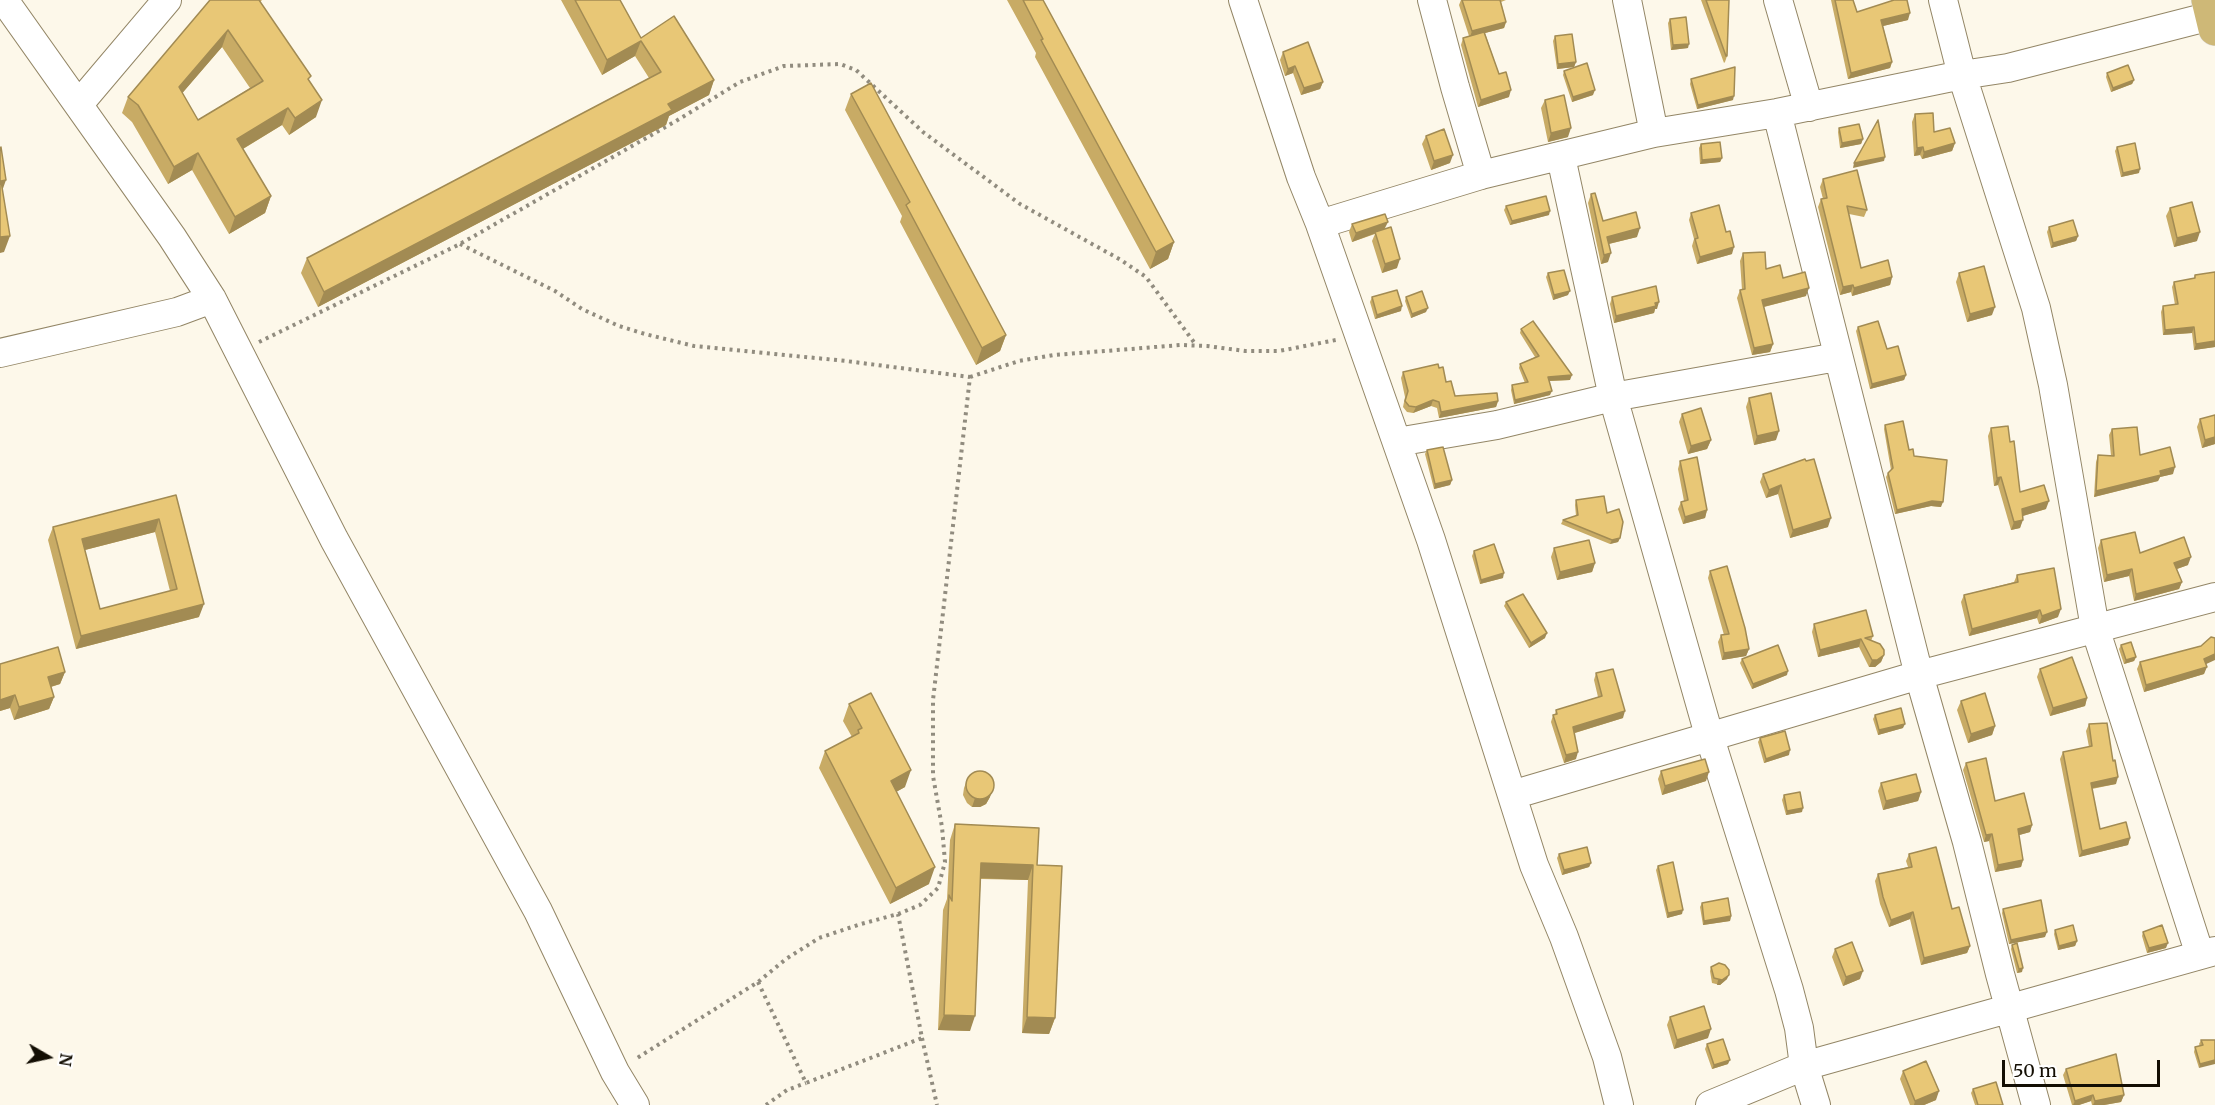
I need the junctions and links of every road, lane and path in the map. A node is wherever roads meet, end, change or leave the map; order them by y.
1 (4, 0) edge
2 (167, 0) edge
3 (1243, 0) edge
4 (1432, 0) edge
5 (1627, 0) edge
6 (1778, 0) edge
7 (1943, 0) edge
8 (2211, 15) edge
9 (1962, 75) junction
10 (79, 104) junction
11 (1809, 107) junction
12 (1777, 112) junction
13 (1654, 133) junction
14 (1561, 157) junction
15 (1481, 175) junction
16 (1320, 224) junction
17 (460, 244) junction
18 (212, 299) junction
19 (1358, 334) junction
20 (1196, 345) junction
21 (239, 352) junction
22 (0, 353) edge
23 (1837, 357) junction
24 (970, 377) junction
25 (1613, 397) junction
26 (1397, 442) junction
27 (2215, 597) edge
28 (2095, 628) junction
29 (1919, 675) junction
30 (1709, 735) junction
31 (1512, 795) junction
32 (898, 914) junction
33 (2208, 953) edge
34 (758, 982) junction
35 (2010, 1010) junction
36 (922, 1038) junction
37 (1804, 1066) junction
38 (615, 1072) junction
39 (806, 1083) junction
40 (635, 1105) edge
41 (766, 1105) edge
42 (938, 1105) edge
43 (1619, 1105) edge
44 (1710, 1105) edge
45 (1816, 1105) edge
46 (2036, 1105) edge

1 - 10 street
2 - 10 street
3 - 16 street
4 - 15 street
5 - 13 street
6 - 11 street
7 - 9 street
8 - 9 street
9 - 11 street
9 - 28 street
10 - 18 street
11 - 12 street
12 - 13 street
12 - 23 street
13 - 14 street
14 - 15 street
14 - 25 street
15 - 16 street
16 - 19 street
17 - 20 path
17 - 21 path
17 - 24 path
18 - 21 street
18 - 22 street
19 - 20 path
19 - 26 street
20 - 24 path
21 - 38 street
23 - 25 street
23 - 29 street
24 - 32 path
25 - 26 street
25 - 30 street
26 - 31 street
27 - 28 street
28 - 29 street
28 - 33 street
29 - 30 street
29 - 35 street
30 - 31 street
30 - 37 street
31 - 43 street
32 - 34 path
32 - 36 path
33 - 35 street
34 - 38 path
34 - 39 path
35 - 37 street
35 - 46 street
36 - 39 path
36 - 42 path
37 - 44 street
37 - 45 street
38 - 40 street
39 - 41 path

